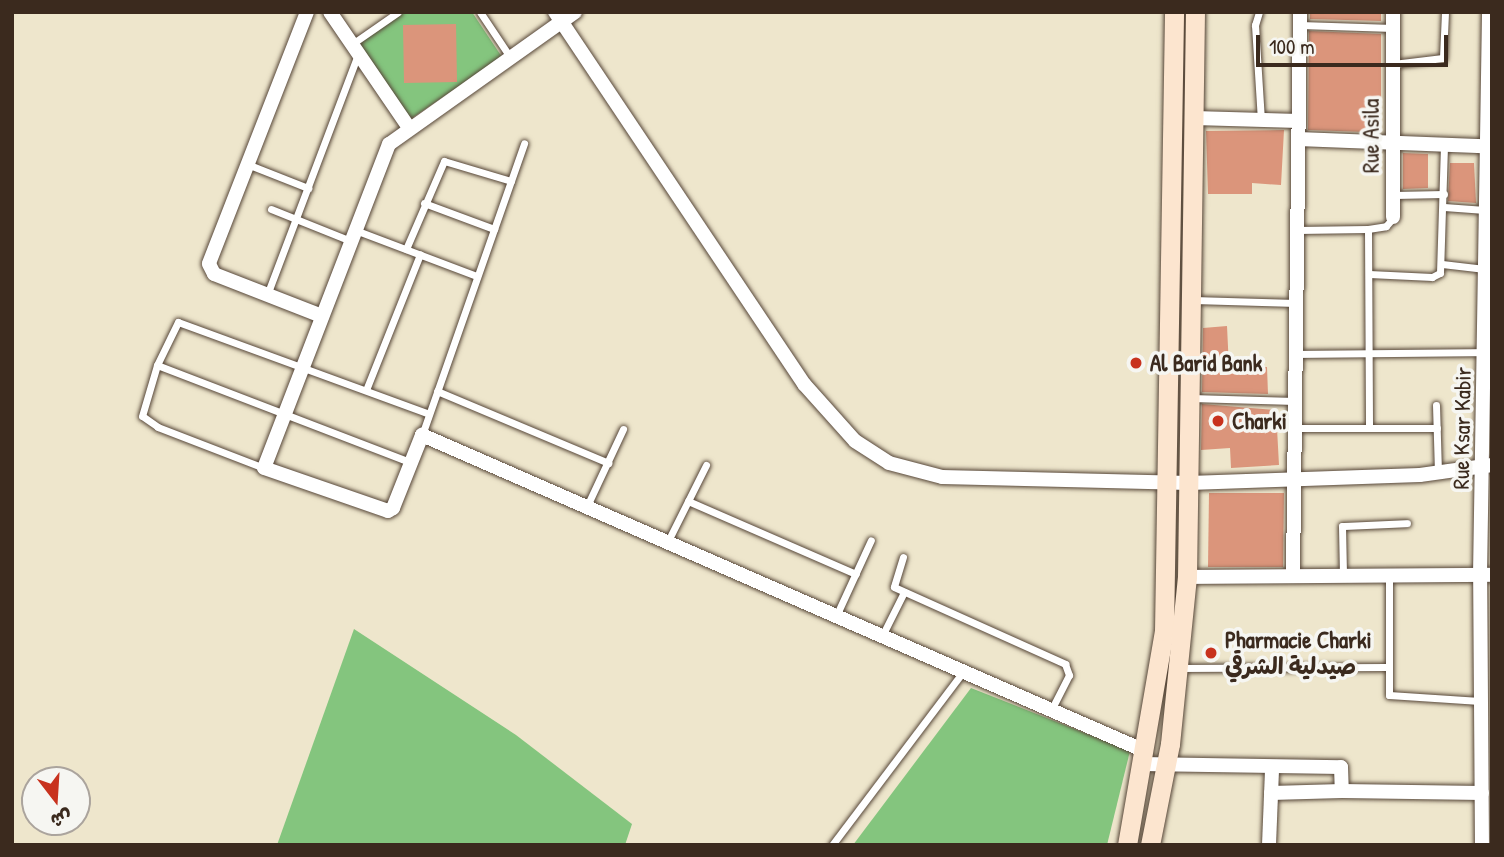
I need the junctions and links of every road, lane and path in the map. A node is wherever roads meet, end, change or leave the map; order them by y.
1 (307, 12) edge
2 (330, 12) edge
3 (398, 12) edge
4 (480, 12) edge
5 (575, 12) edge
6 (1174, 12) edge
7 (1195, 12) edge
8 (1259, 12) edge
9 (1393, 12) edge
10 (1445, 12) edge
11 (1489, 12) edge
12 (558, 17) edge
13 (1300, 19) edge
14 (1393, 28) junction
15 (355, 49) junction
16 (1490, 55) edge
17 (510, 57) junction
18 (1393, 64) junction
19 (1194, 118) junction
20 (1261, 120) junction
21 (1299, 121) junction
22 (409, 128) junction
23 (1298, 139) junction
24 (1394, 139) junction
25 (524, 143) dead end
26 (1444, 143) junction
27 (1484, 146) junction
28 (246, 164) junction
29 (511, 181) junction
30 (308, 188) junction
31 (1444, 194) junction
32 (1394, 195) junction
33 (424, 203) junction
34 (1444, 207) junction
35 (271, 209) dead end
36 (1485, 210) junction
37 (1393, 217) joint
38 (296, 219) junction
39 (494, 229) junction
40 (1368, 229) junction
41 (1297, 230) junction
42 (353, 235) junction
43 (406, 249) junction
44 (420, 254) junction
45 (1442, 264) junction
46 (1485, 268) junction
47 (1369, 274) junction
48 (477, 276) junction
49 (267, 295) junction
50 (1192, 300) junction
51 (1296, 303) junction
52 (322, 316) junction
53 (1489, 352) edge
54 (1296, 354) junction
55 (1370, 354) junction
56 (157, 365) junction
57 (303, 366) junction
58 (366, 390) junction
59 (437, 391) junction
60 (1190, 398) junction
61 (1295, 401) junction
62 (1436, 405) dead end
63 (284, 414) junction
64 (429, 414) junction
65 (1295, 428) junction
66 (1369, 428) junction
67 (1437, 428) junction
68 (623, 429) dead end
69 (422, 435) junction
70 (410, 462) junction
71 (608, 463) junction
72 (706, 465) dead end
73 (1487, 467) edge
74 (264, 468) junction
75 (1438, 473) junction
76 (1294, 478) junction
77 (1168, 481) junction
78 (1189, 483) junction
79 (688, 501) junction
80 (587, 506) junction
81 (1487, 515) edge
82 (1407, 523) dead end
83 (871, 540) dead end
84 (668, 541) junction
85 (904, 557) dead end
86 (856, 574) junction
87 (1293, 574) junction
88 (1343, 574) junction
89 (1389, 575) junction
90 (1486, 575) edge
91 (1187, 577) junction
92 (904, 593) junction
93 (837, 614) junction
94 (883, 634) junction
95 (1387, 667) junction
96 (1178, 668) junction
97 (964, 670) junction
98 (1481, 701) junction
99 (1052, 709) junction
100 (1144, 758) junction
101 (1166, 766) junction
102 (1272, 769) junction
103 (1342, 791) junction
104 (1270, 793) junction
105 (1487, 794) edge
106 (832, 845) edge
107 (1127, 845) edge
108 (1150, 845) edge
109 (1269, 845) edge
110 (1482, 845) edge

1 - 28 street
2 - 15 street
3 - 15 lane
4 - 17 lane
5 - 12 street
6 - 77 street
7 - 19 street
8 - 20 lane
9 - 14 street, Rue Asila
10 - 18 lane
11 - 16 street, Rue Ksar Kabir
12 - 17 street
12 - 77 street
13 - 14 lane
13 - 21 street
14 - 18 street, Rue Asila
15 - 22 street
15 - 30 lane
16 - 27 street, Rue Ksar Kabir
17 - 22 street
18 - 24 street, Rue Asila
19 - 20 street
19 - 50 street
20 - 21 street
21 - 23 street
22 - 42 street
23 - 24 street
23 - 41 street
24 - 26 street
24 - 32 street, Rue Asila
25 - 29 lane
26 - 27 street
26 - 31 lane
27 - 36 street, Rue Ksar Kabir
28 - 30 lane
28 - 49 street
29 - 33 lane
29 - 39 lane
30 - 38 lane
31 - 32 lane
31 - 34 lane
32 - 37 street, Rue Asila
33 - 39 lane
33 - 43 lane
34 - 36 lane
34 - 45 lane
35 - 38 lane
36 - 46 street, Rue Ksar Kabir
37 - 40 lane
38 - 42 lane
38 - 49 lane
39 - 48 lane
40 - 41 lane
40 - 47 lane
41 - 51 street
42 - 43 lane
42 - 52 street
43 - 44 lane
44 - 48 lane
44 - 58 lane
45 - 46 lane
45 - 47 lane
46 - 53 street, Rue Ksar Kabir
47 - 55 lane
48 - 59 lane
49 - 52 street
50 - 51 lane
50 - 60 street
51 - 54 street
52 - 57 street
53 - 55 lane
53 - 73 street, Rue Ksar Kabir
54 - 55 lane
54 - 61 street
55 - 66 lane
56 - 57 lane
56 - 63 lane
56 - 74 lane
57 - 58 lane
57 - 63 street
58 - 64 lane
59 - 64 lane
59 - 71 lane
60 - 61 lane
60 - 78 street
61 - 65 street
62 - 67 lane
63 - 70 lane
63 - 74 street
64 - 69 lane
65 - 66 lane
65 - 76 street
66 - 67 lane
67 - 75 lane
68 - 71 lane
69 - 70 street
69 - 80 street
70 - 74 street
71 - 80 lane
72 - 79 lane
73 - 75 street
73 - 81 street, Rue Ksar Kabir
75 - 76 street
76 - 78 street
76 - 87 street
77 - 78 street
77 - 100 street
78 - 91 street
79 - 84 lane
79 - 86 lane
80 - 84 street
81 - 90 street, Rue Ksar Kabir
82 - 88 lane
83 - 86 lane
84 - 93 street
85 - 92 lane
86 - 93 lane
87 - 88 street
87 - 91 street
88 - 89 street
89 - 90 street
89 - 95 lane
90 - 98 street, Rue Ksar Kabir
91 - 96 street
92 - 94 lane
92 - 99 lane
93 - 94 street
94 - 97 street
95 - 96 lane
95 - 98 lane
96 - 101 street
97 - 99 street
97 - 106 lane
98 - 105 street, Rue Ksar Kabir
99 - 100 street
100 - 101 street
100 - 107 street
101 - 102 street
101 - 108 street
102 - 103 street
102 - 104 street
103 - 104 street
103 - 105 street
104 - 109 street
105 - 110 street, Rue Ksar Kabir

